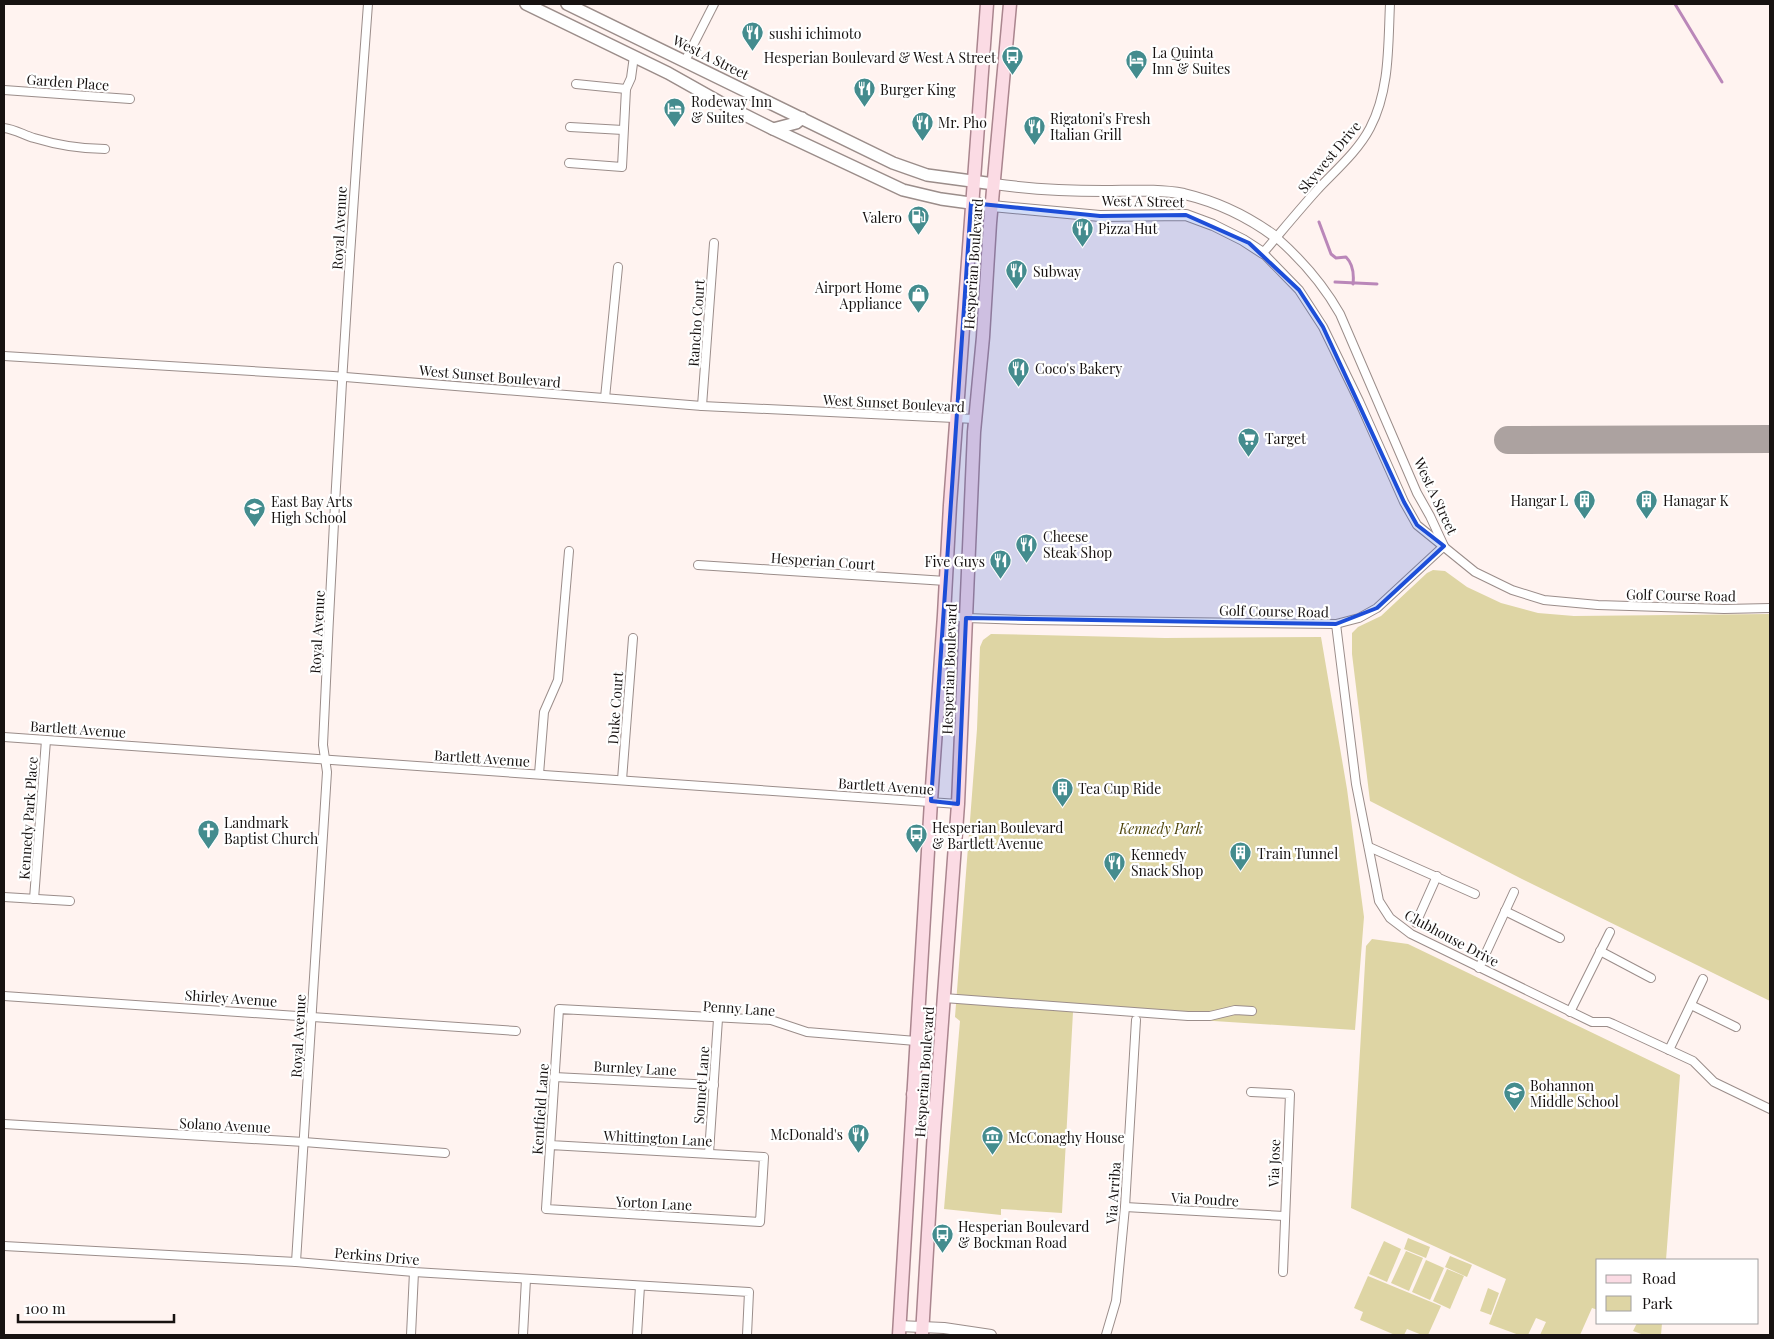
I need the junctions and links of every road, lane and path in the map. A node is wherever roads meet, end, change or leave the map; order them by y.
1 (368, 4) edge
2 (526, 4) edge
3 (567, 4) edge
4 (714, 4) edge
5 (986, 4) edge
6 (1010, 4) edge
7 (1390, 4) edge
8 (588, 8) edge
9 (634, 56) junction
10 (685, 61) junction
11 (668, 73) junction
12 (576, 84) dead end
13 (626, 89) junction
14 (4, 90) edge
15 (130, 99) dead end
16 (802, 118) junction
17 (570, 127) dead end
18 (4, 128) edge
19 (774, 129) junction
20 (624, 130) junction
21 (105, 149) dead end
22 (569, 162) dead end
23 (972, 181) junction
24 (994, 184) junction
25 (971, 203) junction
26 (992, 206) junction
27 (1277, 238) junction
28 (714, 243) dead end
29 (1263, 253) junction
30 (618, 267) dead end
31 (4, 356) edge
32 (343, 377) junction
33 (605, 398) junction
34 (702, 406) junction
35 (956, 418) junction
36 (975, 419) junction
37 (1444, 546) junction
38 (569, 551) dead end
39 (698, 565) dead end
40 (946, 581) junction
41 (1770, 608) edge
42 (944, 615) junction
43 (966, 618) junction
44 (1336, 624) junction
45 (633, 638) dead end
46 (4, 737) edge
47 (46, 740) junction
48 (326, 760) junction
49 (538, 774) junction
50 (622, 780) junction
51 (931, 801) junction
52 (958, 804) junction
53 (1369, 847) junction
54 (1437, 876) junction
55 (1514, 892) dead end
56 (1475, 894) dead end
57 (4, 897) edge
58 (34, 899) junction
59 (70, 901) dead end
60 (1505, 911) junction
61 (1416, 922) dead end
62 (1610, 932) dead end
63 (1560, 938) dead end
64 (1600, 951) junction
65 (1479, 968) junction
66 (1651, 978) dead end
67 (1703, 979) dead end
68 (4, 996) edge
69 (944, 998) junction
70 (1691, 1005) junction
71 (559, 1010) joint
72 (1252, 1011) dead end
73 (1570, 1012) junction
74 (312, 1016) junction
75 (718, 1018) junction
76 (1136, 1020) dead end
77 (1736, 1027) dead end
78 (516, 1031) dead end
79 (916, 1041) junction
80 (1669, 1050) junction
81 (554, 1077) junction
82 (714, 1085) junction
83 (1251, 1092) dead end
84 (913, 1094) junction
85 (1770, 1109) edge
86 (4, 1124) edge
87 (934, 1131) junction
88 (304, 1142) junction
89 (550, 1145) junction
90 (709, 1153) junction
91 (445, 1154) dead end
92 (1125, 1207) junction
93 (546, 1209) joint
94 (1284, 1216) junction
95 (760, 1222) joint
96 (4, 1246) edge
97 (296, 1262) junction
98 (414, 1272) junction
99 (1283, 1272) dead end
100 (526, 1279) junction
101 (640, 1286) junction
102 (899, 1331) edge
103 (923, 1331) edge
104 (411, 1335) edge
105 (523, 1335) edge
106 (637, 1335) edge
107 (747, 1335) edge
108 (991, 1335) edge
109 (1106, 1335) edge

1 - 32 street, Royal Avenue
2 - 9 main road, West A Street
3 - 8 main road, West A Street
4 - 10 street
5 - 23 main road, Hesperian Boulevard
6 - 24 main road, Hesperian Boulevard
7 - 27 street, Skywest Drive
8 - 10 main road, West A Street
9 - 11 main road, West A Street
9 - 13 street
10 - 11 main road
10 - 16 main road, West A Street
11 - 19 main road, West A Street
12 - 13 street
13 - 20 street
14 - 15 street, Garden Place
16 - 19 main road
16 - 23 main road, West A Street
17 - 20 street
18 - 21 street
19 - 25 main road, West A Street
20 - 22 street
23 - 24 main road, West A Street
23 - 25 main road, Hesperian Boulevard
24 - 26 main road, Hesperian Boulevard
24 - 27 street, West A Street
25 - 26 main road, West A Street
25 - 35 main road, Hesperian Boulevard
26 - 29 street, West A Street
26 - 36 main road, Hesperian Boulevard
27 - 29 street, Skywest Drive
27 - 37 street, West A Street
28 - 34 street, Rancho Court
29 - 37 street, West A Street
30 - 33 street
31 - 32 street, West Sunset Boulevard
32 - 33 street, West Sunset Boulevard
32 - 48 street, Royal Avenue
33 - 34 street, West Sunset Boulevard
34 - 35 street, West Sunset Boulevard
35 - 36 street, West Sunset Boulevard
35 - 40 main road, Hesperian Boulevard
36 - 43 main road, Hesperian Boulevard
37 - 41 street, Golf Course Road
37 - 44 street, Golf Course Road
38 - 49 street
39 - 40 street, Hesperian Court
40 - 42 main road, Hesperian Boulevard
42 - 43 street, Golf Course Road
42 - 51 main road, Hesperian Boulevard
43 - 44 street, Golf Course Road
43 - 52 main road, Hesperian Boulevard
44 - 53 street, Clubhouse Drive
45 - 50 street, Duke Court
46 - 47 street, Bartlett Avenue
47 - 48 street, Bartlett Avenue
47 - 58 street, Kennedy Park Place
48 - 49 street, Bartlett Avenue
48 - 74 street, Royal Avenue
49 - 50 street, Bartlett Avenue
50 - 51 street, Bartlett Avenue
51 - 52 street, Bartlett Avenue
51 - 79 main road, Hesperian Boulevard
52 - 69 main road, Hesperian Boulevard
53 - 54 street
53 - 65 street, Clubhouse Drive
54 - 56 street
54 - 61 street
55 - 60 street
57 - 58 street, Kennedy Park Place
58 - 59 street, Kennedy Park Place
60 - 63 street
60 - 65 street
62 - 64 street
64 - 66 street
64 - 73 street
65 - 73 street, Clubhouse Drive
67 - 70 street
68 - 74 street, Shirley Avenue
69 - 72 street
69 - 87 main road, Hesperian Boulevard
70 - 77 street
70 - 80 street
71 - 75 street, Penny Lane
71 - 81 street, Kentfield Lane
73 - 80 street, Clubhouse Drive
74 - 78 street, Shirley Avenue
74 - 88 street, Royal Avenue
75 - 79 street, Penny Lane
75 - 82 street, Sonnet Lane
76 - 92 street, Via Arriba
79 - 84 main road, Hesperian Boulevard
80 - 85 street, Clubhouse Drive
81 - 82 street, Burnley Lane
81 - 89 street, Kentfield Lane
82 - 90 street, Sonnet Lane
83 - 94 street, Via Jose
84 - 87 main road
84 - 102 main road, Hesperian Boulevard
86 - 88 street, Solano Avenue
87 - 103 main road, Hesperian Boulevard
88 - 91 street, Solano Avenue
88 - 97 street, Royal Avenue
89 - 90 street, Whittington Lane
89 - 93 street, Kentfield Lane
90 - 95 street, Whittington Lane
92 - 94 street, Via Poudre
92 - 109 street, Via Arriba
93 - 95 street, Yorton Lane
94 - 99 street, Via Jose
96 - 97 street, Perkins Drive
97 - 98 street, Perkins Drive
98 - 100 street, Perkins Drive
98 - 104 street
100 - 101 street, Perkins Drive
100 - 105 street
101 - 106 street
101 - 107 street, Perkins Drive
102 - 103 street
103 - 108 street

